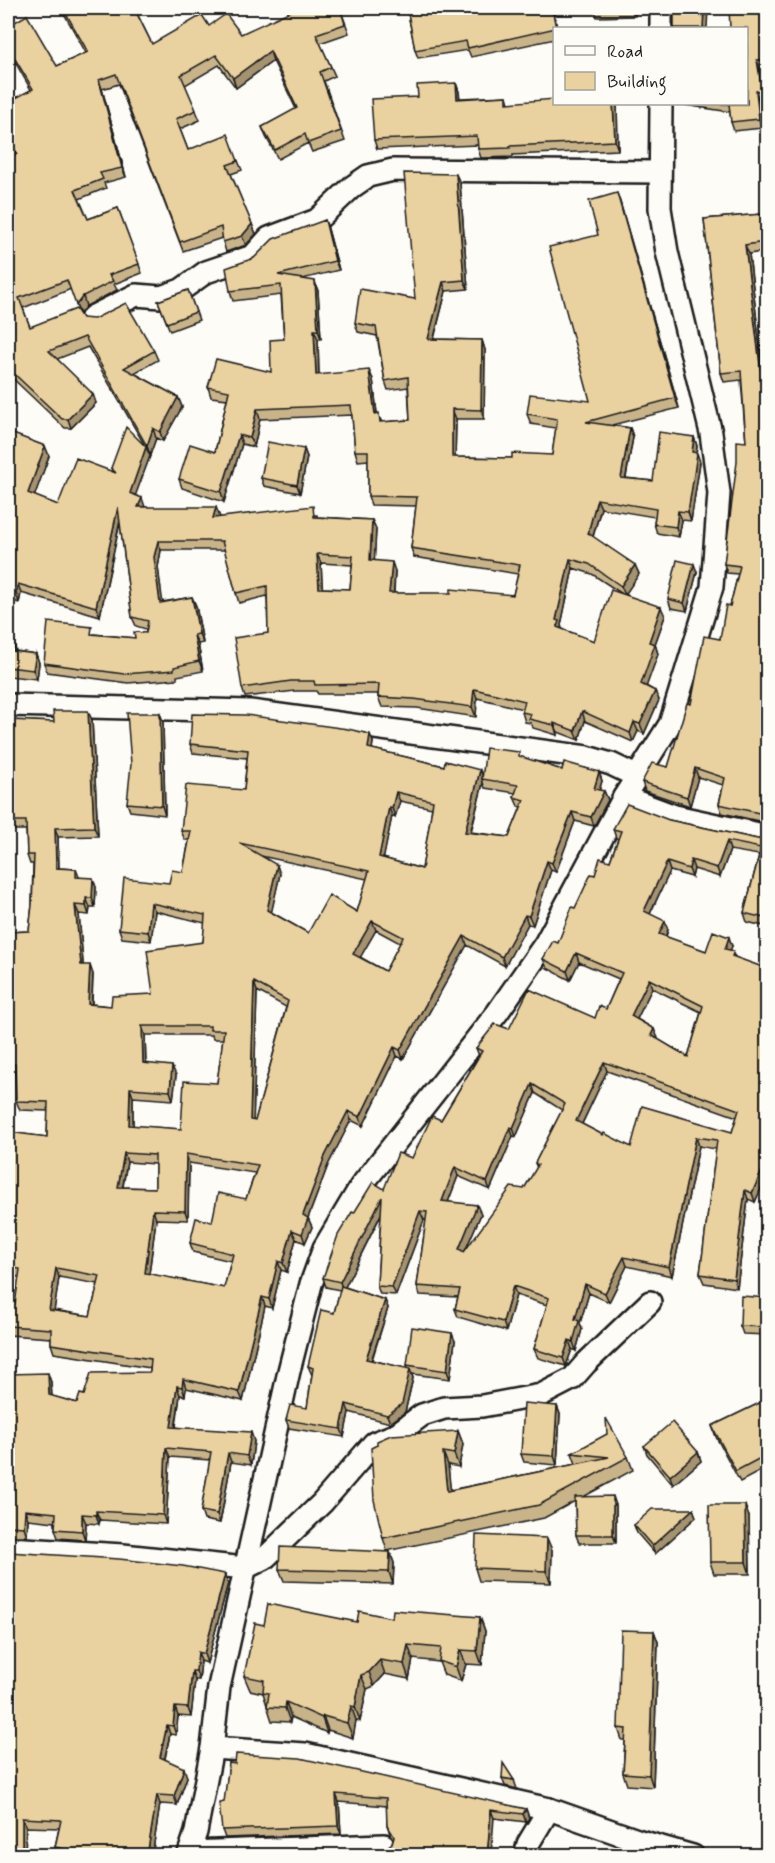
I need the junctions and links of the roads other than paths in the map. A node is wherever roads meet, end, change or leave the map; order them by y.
1 (661, 8) edge
2 (662, 27) edge
3 (660, 105) edge
4 (660, 172) junction
5 (92, 317) edge
6 (8, 705) edge
7 (636, 776) junction
8 (624, 797) junction
9 (768, 836) edge
10 (650, 1302) dead end
11 (8, 1548) edge
12 (245, 1568) junction
13 (212, 1748) junction
14 (549, 1809) junction
15 (384, 1845) dead end
16 (189, 1854) edge
17 (525, 1856) edge
18 (693, 1856) edge

1 - 2 street
3 - 4 street
4 - 5 street
4 - 7 street
6 - 7 street
7 - 8 street
8 - 9 street
8 - 12 street
10 - 12 street
11 - 12 street
12 - 13 street
13 - 14 street
13 - 16 street
14 - 17 street
14 - 18 street
15 - 16 street

